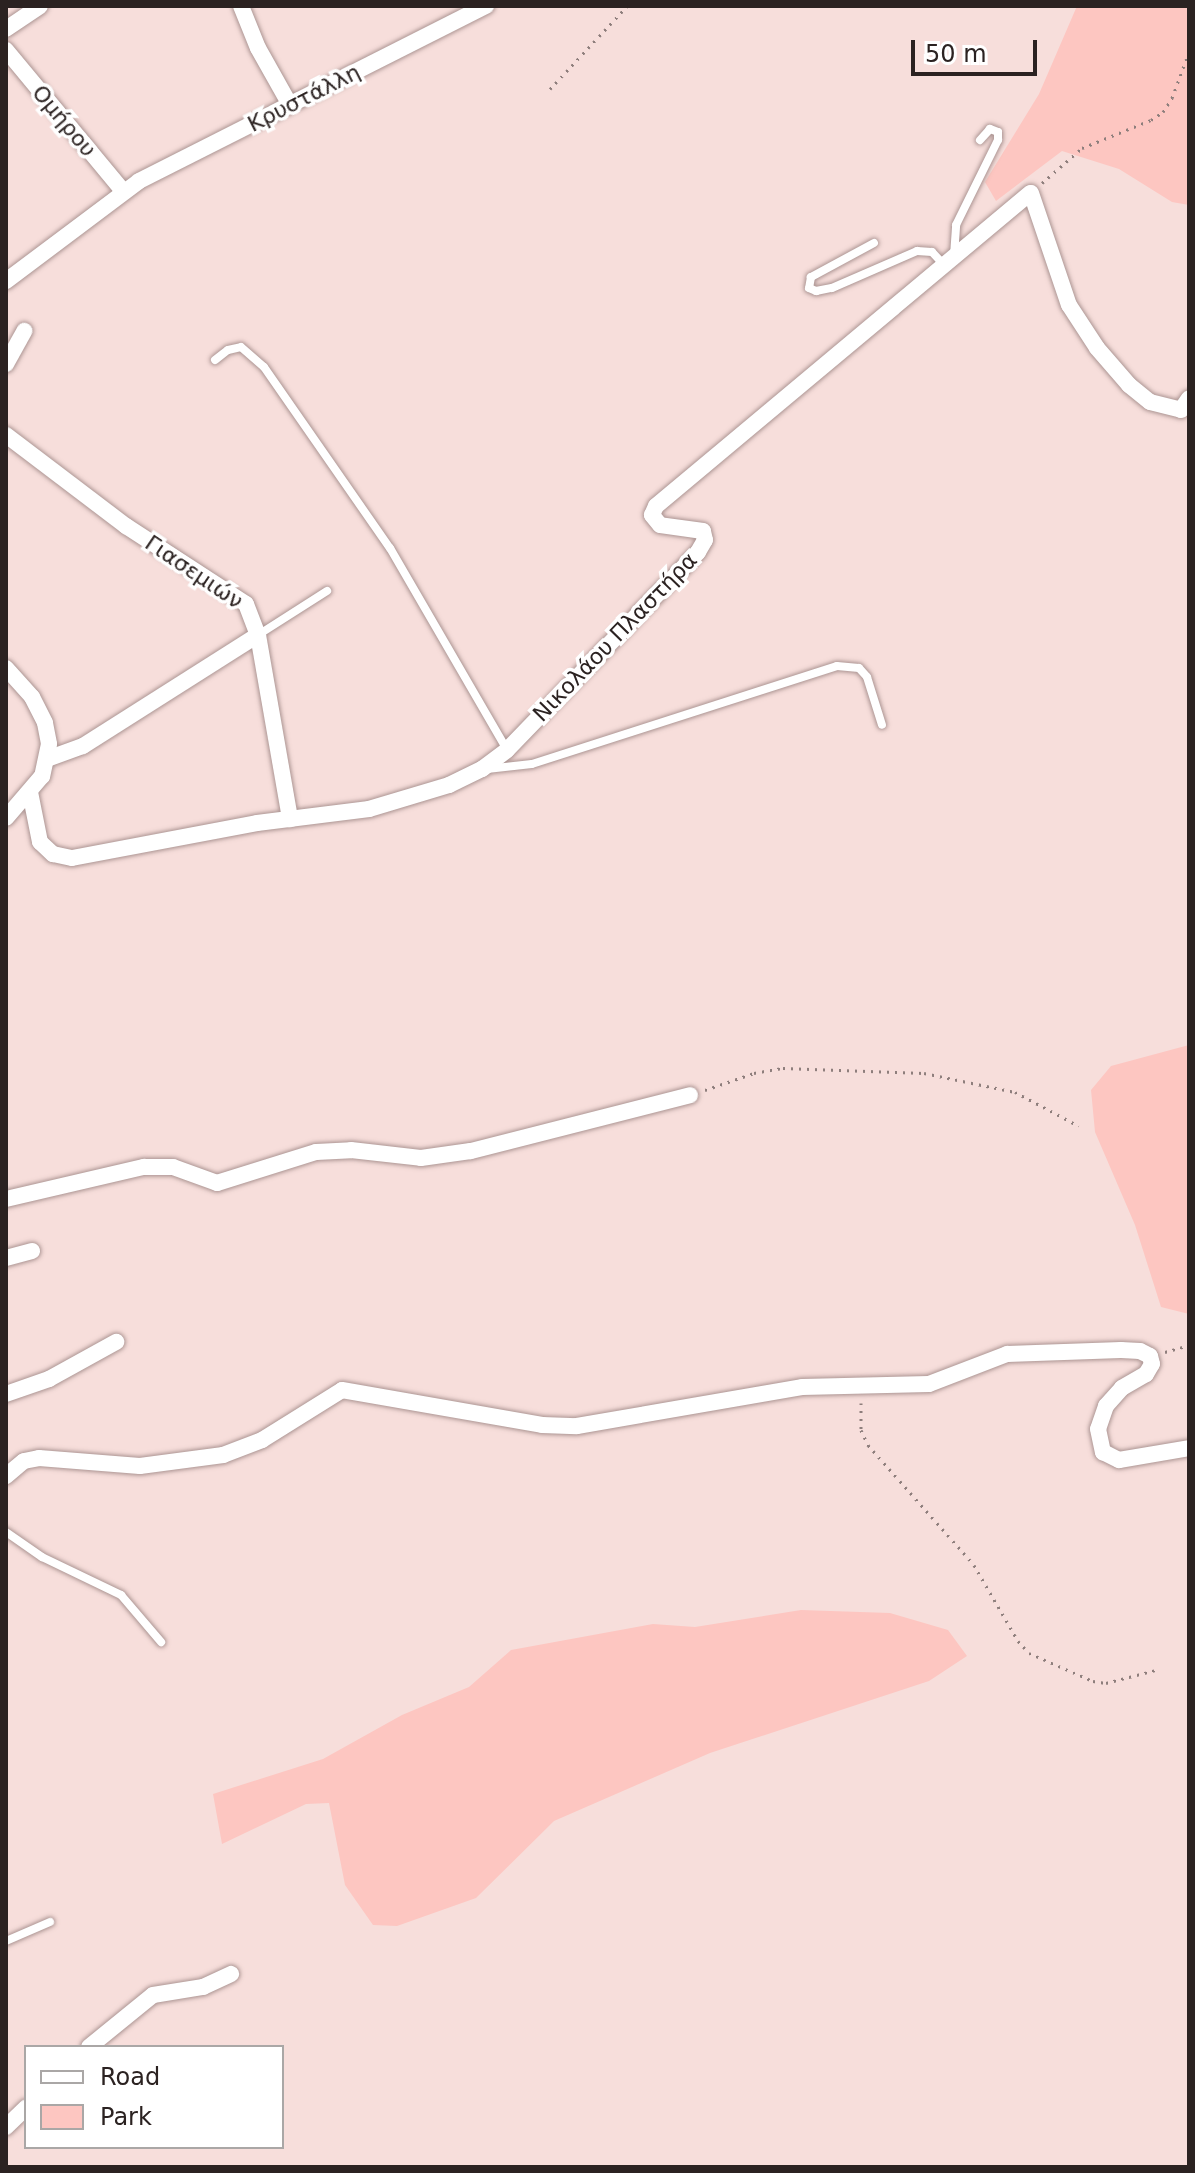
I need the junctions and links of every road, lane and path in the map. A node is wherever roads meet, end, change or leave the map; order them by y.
1 (40, 6) edge
2 (241, 6) edge
3 (486, 6) edge
4 (627, 6) edge
5 (6, 29) edge
6 (6, 50) edge
7 (1189, 52) edge
8 (550, 89) dead end
9 (290, 105) junction
10 (980, 140) dead end
11 (123, 191) junction
12 (1031, 193) junction
13 (874, 243) dead end
14 (950, 262) junction
15 (6, 281) edge
16 (24, 331) dead end
17 (215, 360) dead end
18 (6, 364) edge
19 (1186, 406) edge
20 (6, 435) edge
21 (327, 591) dead end
22 (258, 635) junction
23 (6, 668) edge
24 (882, 725) dead end
25 (507, 750) junction
26 (47, 759) junction
27 (482, 769) junction
28 (30, 792) junction
29 (6, 818) edge
30 (290, 819) junction
31 (690, 1095) joint
32 (1079, 1126) dead end
33 (6, 1199) edge
34 (32, 1251) dead end
35 (6, 1258) edge
36 (116, 1342) dead end
37 (1189, 1345) edge
38 (1150, 1356) junction
39 (863, 1387) junction
40 (6, 1394) edge
41 (1189, 1448) edge
42 (6, 1476) edge
43 (6, 1532) edge
44 (161, 1642) dead end
45 (1156, 1670) dead end
46 (50, 1922) dead end
47 (6, 1941) edge
48 (231, 1974) dead end
49 (91, 2045) edge
50 (24, 2110) edge
51 (6, 2127) edge

1 - 5 street
2 - 9 street
3 - 9 street, Κρυστάλλη
4 - 8 path
6 - 11 street, Ομήρου
7 - 12 path
9 - 11 street, Κρυστάλλη
10 - 14 lane
11 - 15 street, Κρυστάλλη
12 - 14 street, Νικολάου Πλαστήρα
12 - 19 street
13 - 14 lane
14 - 25 street, Νικολάου Πλαστήρα
16 - 18 street
17 - 25 lane
20 - 22 street, Γιασεμιών
21 - 22 lane
22 - 26 street
22 - 30 street, Γιασεμιών
23 - 26 street
24 - 27 lane
25 - 27 street, Νικολάου Πλαστήρα
26 - 28 street
27 - 30 street, Νικολάου Πλαστήρα
28 - 29 street
28 - 30 street, Νικολάου Πλαστήρα
31 - 32 path
31 - 33 street
34 - 35 street
36 - 40 street
37 - 38 path
38 - 39 street
38 - 41 street
39 - 42 street
39 - 45 path
43 - 44 lane
46 - 47 lane
48 - 49 street
50 - 51 street

